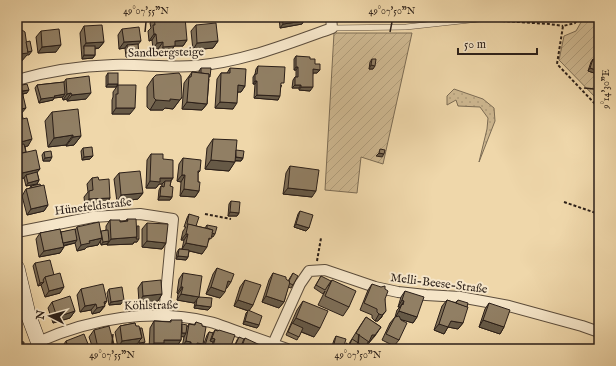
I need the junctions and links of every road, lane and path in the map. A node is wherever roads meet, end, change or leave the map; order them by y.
1 (331, 17) edge
2 (579, 17) edge
3 (480, 19) joint
4 (563, 26) junction
5 (332, 28) junction
6 (17, 80) edge
7 (599, 108) edge
8 (564, 202) dead end
9 (205, 214) dead end
10 (599, 214) edge
11 (231, 219) dead end
12 (17, 232) edge
13 (321, 238) dead end
14 (17, 268) edge
15 (315, 270) junction
16 (164, 315) junction
17 (599, 332) edge
18 (347, 343) edge
19 (273, 344) junction
20 (40, 346) edge
21 (287, 349) edge
22 (344, 349) edge

1 - 5 street
2 - 4 path
3 - 4 path
3 - 5 lane, Sandbergsteige
4 - 7 path
5 - 6 street, Sandbergsteige
8 - 10 path
9 - 11 path
12 - 16 street, Hünefeldstraße
13 - 15 path
14 - 20 street
15 - 17 street, Melli-Beese-Straße
15 - 19 street
16 - 19 street, Köhlstraße
16 - 20 street, Köhlstraße
18 - 22 path
19 - 21 street, Köhlstraße

